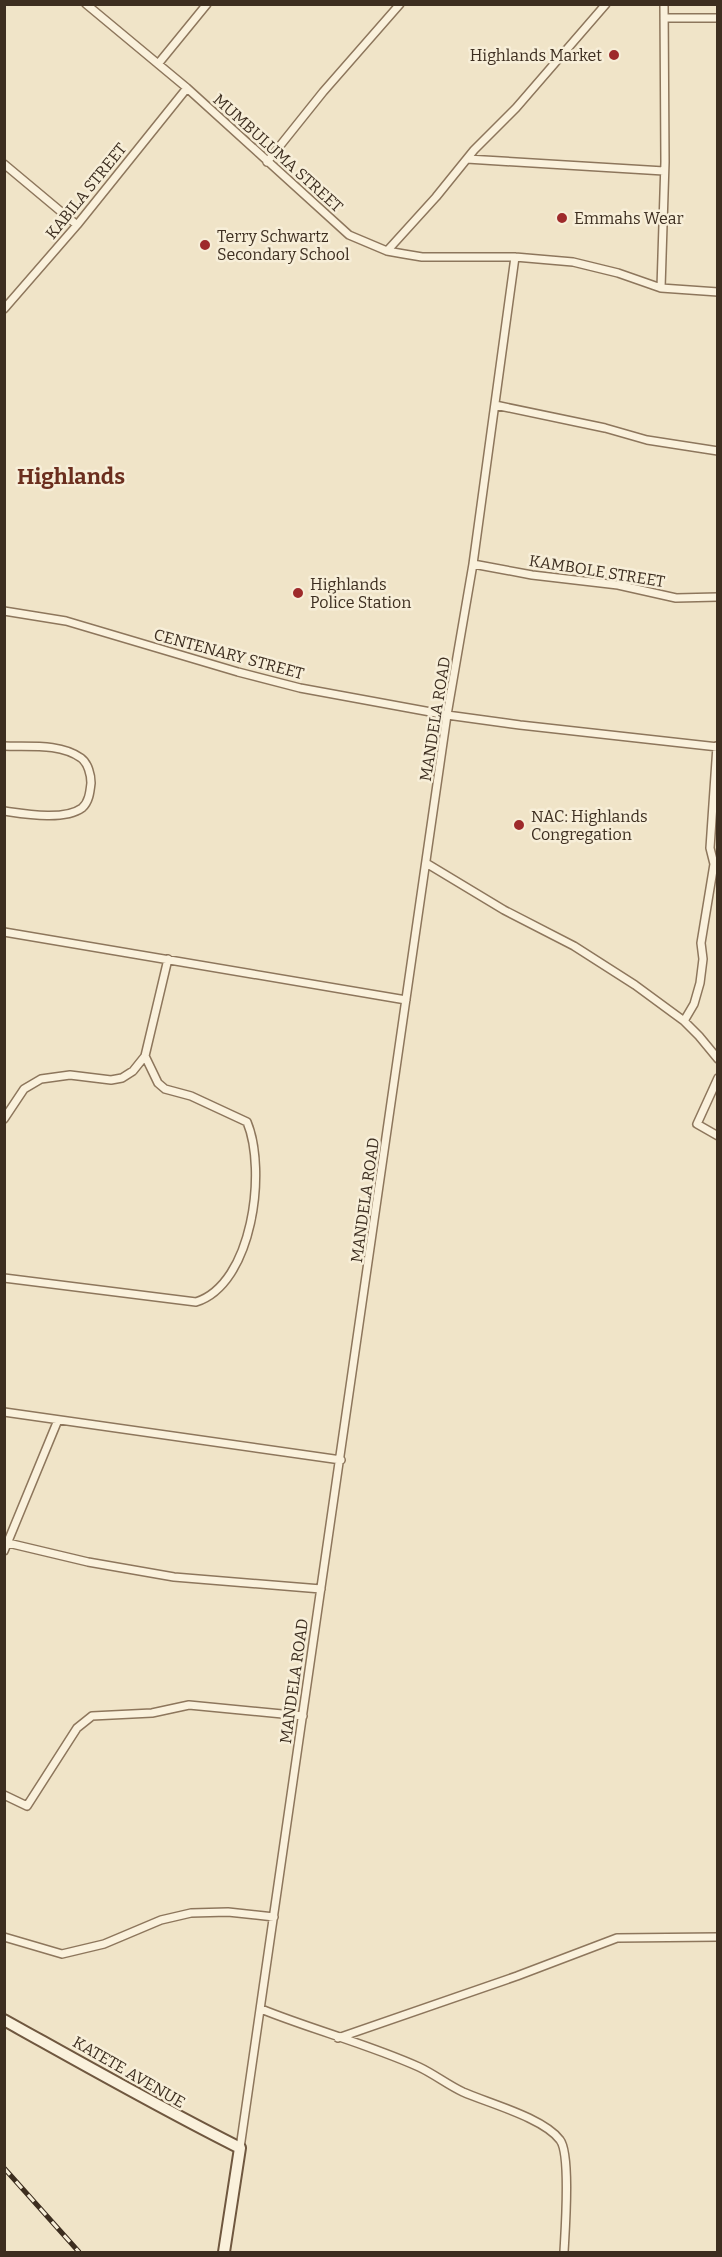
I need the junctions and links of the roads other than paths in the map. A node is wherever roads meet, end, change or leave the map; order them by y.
1 (87, 4) edge
2 (207, 4) edge
3 (400, 4) edge
4 (606, 4) edge
5 (664, 4) edge
6 (664, 18) junction
7 (717, 18) edge
8 (158, 64) junction
9 (187, 88) junction
10 (466, 159) junction
11 (267, 162) junction
12 (4, 164) edge
13 (664, 171) junction
14 (77, 225) junction
15 (387, 251) junction
16 (515, 257) junction
17 (661, 288) junction
18 (717, 292) edge
19 (4, 309) edge
20 (495, 405) junction
21 (717, 451) edge
22 (473, 564) junction
23 (717, 597) edge
24 (4, 611) edge
25 (447, 715) junction
26 (4, 746) edge
27 (717, 746) edge
28 (4, 811) edge
29 (426, 863) junction
30 (4, 932) edge
31 (168, 959) junction
32 (406, 1000) junction
33 (684, 1021) junction
34 (145, 1056) junction
35 (717, 1059) edge
36 (717, 1078) edge
37 (4, 1119) edge
38 (717, 1136) edge
39 (4, 1278) edge
40 (4, 1412) edge
41 (58, 1420) junction
42 (341, 1460) junction
43 (8, 1543) junction
44 (4, 1551) edge
45 (321, 1589) junction
46 (303, 1716) junction
47 (4, 1795) edge
48 (274, 1917) junction
49 (4, 1937) edge
50 (717, 1937) edge
51 (261, 2009) junction
52 (4, 2020) edge
53 (338, 2038) junction
54 (240, 2148) junction
55 (224, 2253) edge
56 (564, 2253) edge

1 - 8 street, MUMBULUMA STREET
2 - 8 street
3 - 11 street
4 - 10 street
5 - 6 street
6 - 7 street
6 - 13 street
8 - 9 street, MUMBULUMA STREET
9 - 11 street, MUMBULUMA STREET
9 - 14 street, KABILA STREET
10 - 13 street
10 - 15 street
11 - 15 street, MUMBULUMA STREET
12 - 14 street
13 - 17 street
14 - 19 street, KABILA STREET
15 - 16 street, MUMBULUMA STREET
16 - 17 street, MUMBULUMA STREET
16 - 20 street, MANDELA ROAD
17 - 18 street, MUMBULUMA STREET
20 - 21 street
20 - 22 street, MANDELA ROAD
22 - 23 street, KAMBOLE STREET
22 - 25 street, MANDELA ROAD
24 - 25 street, CENTENARY STREET
25 - 27 street, CENTENARY STREET
25 - 29 street, MANDELA ROAD
26 - 28 street
27 - 33 street
29 - 32 street, MANDELA ROAD
29 - 33 street
30 - 31 street
31 - 32 street
31 - 34 street
32 - 42 street, MANDELA ROAD
33 - 35 street
34 - 37 street
34 - 39 street
36 - 38 street
40 - 41 street
41 - 42 street
41 - 43 street
42 - 45 street, MANDELA ROAD
43 - 44 street
43 - 45 street
45 - 46 street, MANDELA ROAD
46 - 47 street
46 - 48 street, MANDELA ROAD
48 - 49 street
48 - 51 street, MANDELA ROAD
50 - 53 street
51 - 53 street
51 - 54 street, MANDELA ROAD
52 - 54 street, KATETE AVENUE
53 - 56 street
54 - 55 street

